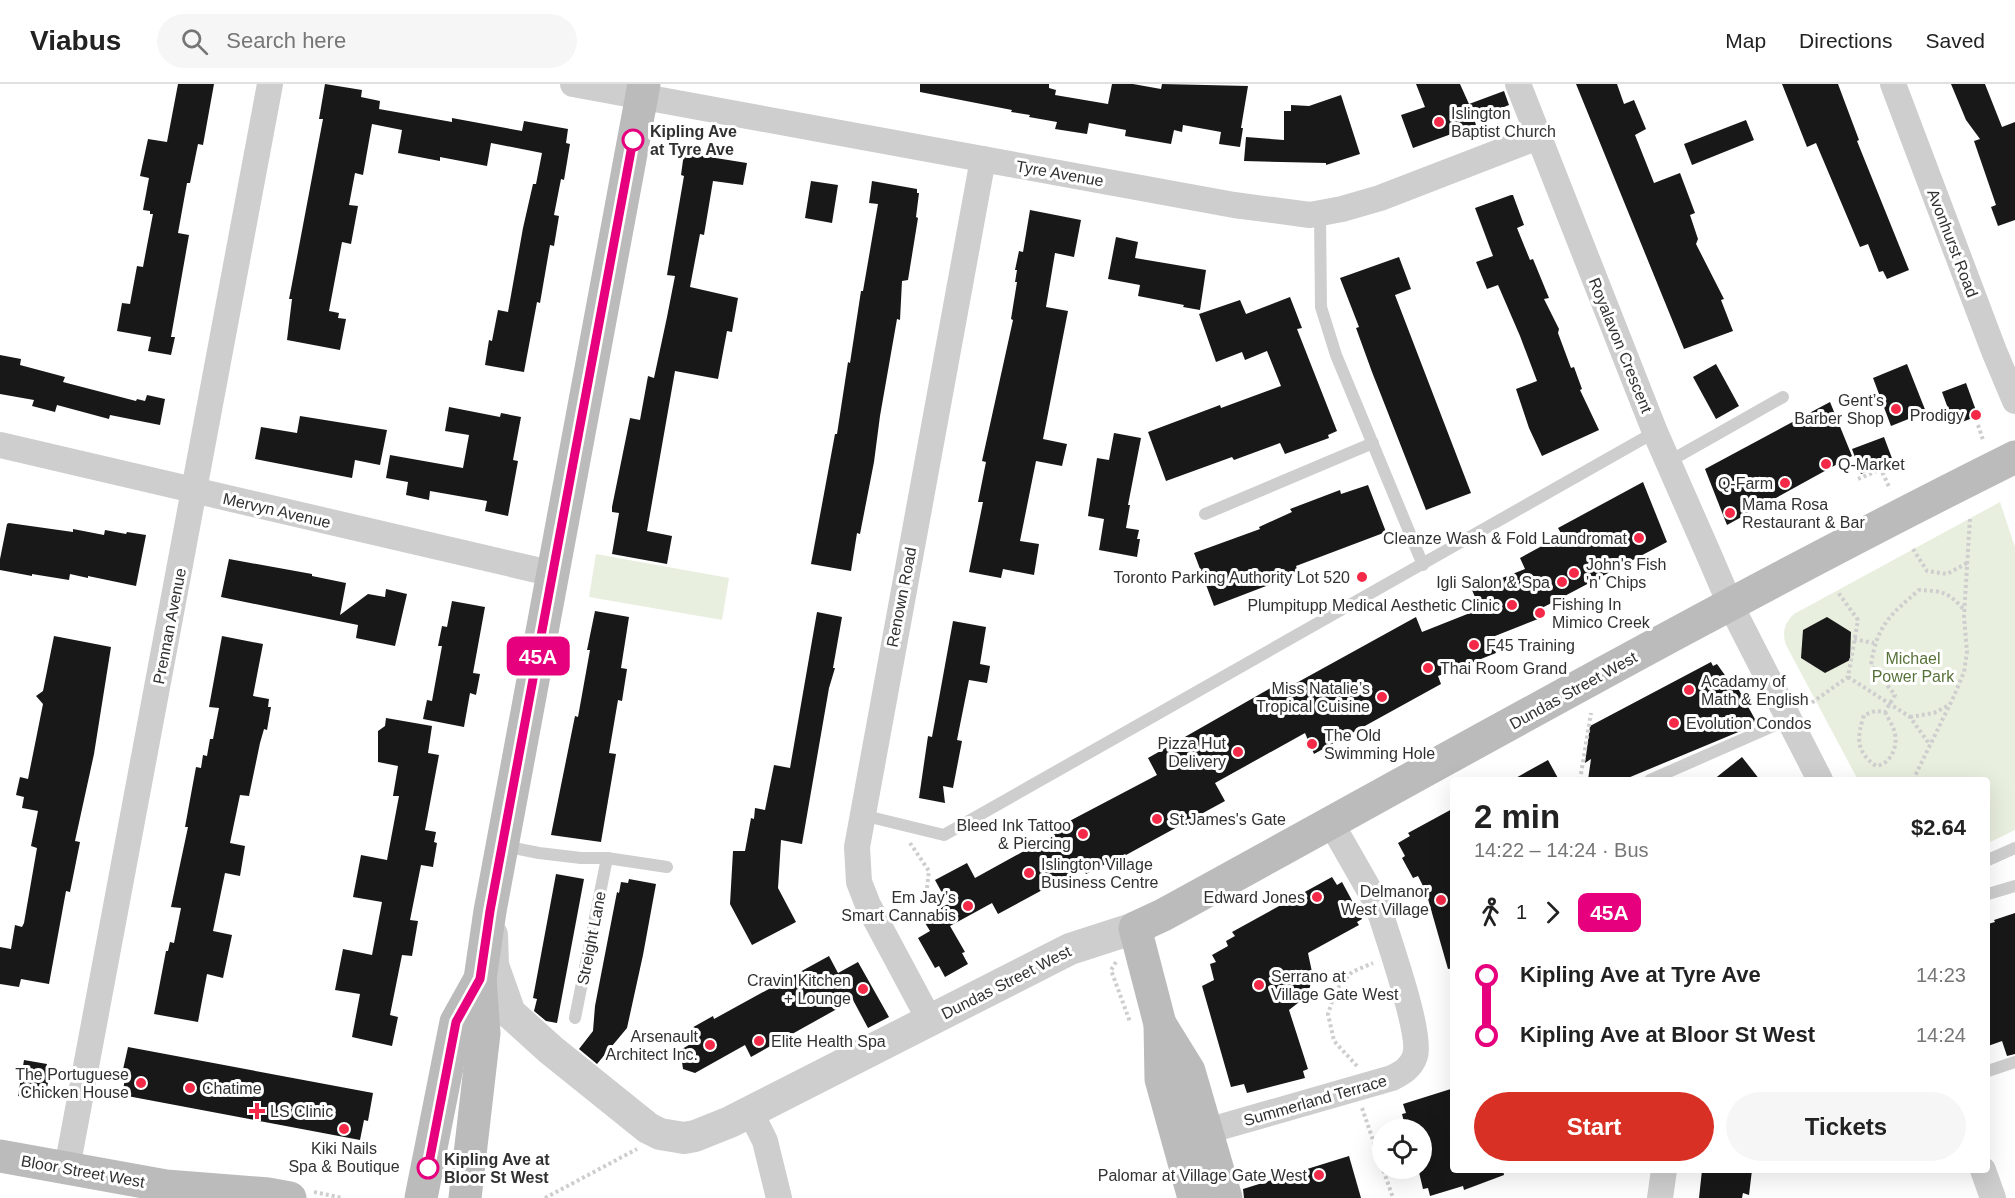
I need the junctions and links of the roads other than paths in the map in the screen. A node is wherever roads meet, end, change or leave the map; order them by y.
1 (270, 84) edge
2 (573, 84) edge
3 (1518, 84) edge
4 (1893, 84) edge
5 (643, 90) edge
6 (1538, 137) junction
7 (983, 159) junction
8 (1320, 214) junction
9 (1783, 397) dead end
10 (2015, 401) edge
11 (1655, 432) junction
12 (1373, 443) junction
13 (0, 445) edge
14 (2015, 457) edge
15 (1668, 462) junction
16 (195, 491) junction
17 (1205, 514) dead end
18 (1423, 565) junction
19 (554, 574) junction
20 (1730, 604) junction
21 (1789, 719) junction
22 (1658, 777) edge
23 (1818, 777) edge
24 (862, 815) junction
25 (1331, 823) junction
26 (503, 846) junction
27 (2015, 848) edge
28 (607, 858) junction
29 (1990, 859) edge
30 (667, 867) dead end
31 (2015, 886) edge
32 (1990, 893) edge
33 (490, 911) junction
34 (1135, 928) junction
35 (480, 979) junction
36 (575, 1018) dead end
37 (930, 1021) junction
38 (1160, 1024) junction
39 (2015, 1062) edge
40 (1990, 1070) edge
41 (751, 1113) junction
42 (1207, 1131) junction
43 (0, 1156) edge
44 (68, 1168) junction
45 (1664, 1173) edge
46 (1984, 1173) edge
47 (180, 1192) edge
48 (290, 1198) edge
49 (421, 1198) edge
50 (465, 1198) edge
51 (779, 1198) edge
52 (1194, 1198) edge
53 (1226, 1198) edge
54 (1660, 1198) edge
55 (1993, 1198) edge

1 - 16 street, Prennan Avenue
2 - 5 street, Tyre Avenue
3 - 6 street, Royalavon Crescent
4 - 10 street, Avonhurst Road
5 - 7 street, Tyre Avenue
5 - 19 main road
6 - 8 street, Tyre Avenue
6 - 11 street, Royalavon Crescent
7 - 8 street, Tyre Avenue
7 - 24 street, Renown Road
8 - 12 lane
9 - 15 lane
11 - 15 street, Royalavon Crescent
11 - 18 lane
12 - 17 lane
12 - 18 lane
13 - 16 street, Mervyn Avenue
14 - 20 main road, Dundas Street West
15 - 20 street, Royalavon Crescent
16 - 19 street, Mervyn Avenue
16 - 44 street, Prennan Avenue
18 - 24 lane
19 - 26 main road
20 - 21 street, Royalavon Crescent
20 - 25 main road, Dundas Street West
21 - 22 lane
21 - 23 street, Royalavon Crescent
24 - 37 street, Renown Road
25 - 34 main road, Dundas Street West
25 - 42 street, Summerland Terrace
26 - 28 lane
26 - 33 main road
27 - 29 lane
28 - 30 lane
28 - 36 lane, Streight Lane
31 - 32 lane
33 - 35 main road
33 - 41 street, Dundas Street West
34 - 37 street, Dundas Street West
34 - 38 main road
35 - 49 main road
35 - 50 main road
37 - 41 street, Dundas Street West
38 - 42 main road
38 - 52 main road
39 - 40 lane
41 - 51 street
42 - 53 main road
43 - 44 main road, Bloor Street West
44 - 47 main road, Bloor Street West
45 - 54 street
46 - 55 street
47 - 48 main road, Bloor Street West

